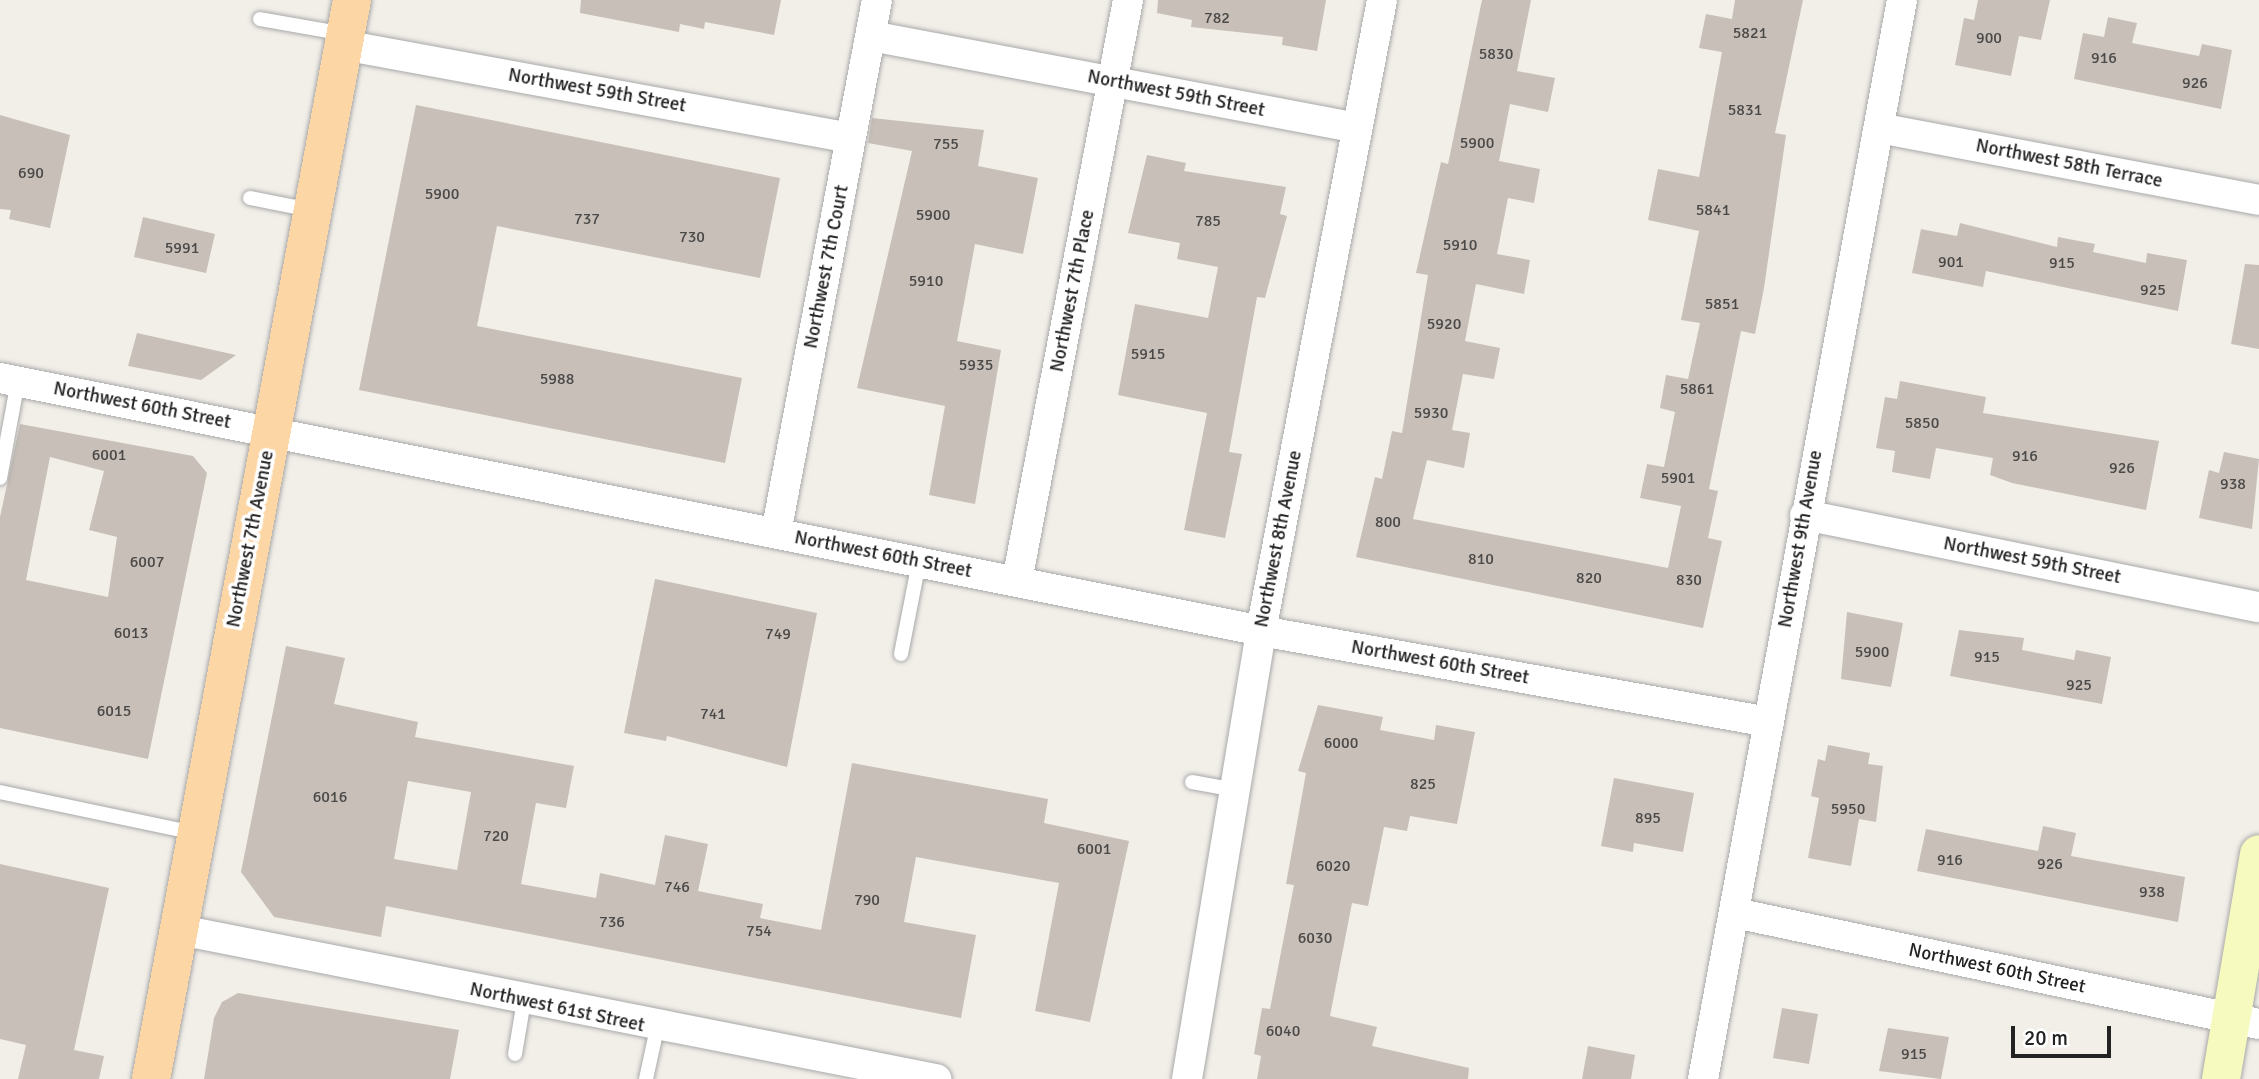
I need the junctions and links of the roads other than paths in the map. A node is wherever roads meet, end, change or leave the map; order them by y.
1 (877, 0) edge
2 (1128, 0) edge
3 (1382, 0) edge
4 (1902, 0) edge
5 (260, 19) dead end
6 (347, 26) edge
7 (871, 36) junction
8 (1112, 82) junction
9 (1357, 128) junction
10 (1879, 128) junction
11 (851, 138) junction
12 (250, 198) dead end
13 (2259, 200) edge
14 (312, 210) junction
15 (9, 380) edge
16 (271, 431) junction
17 (0, 478) edge
18 (1805, 515) junction
19 (776, 533) junction
20 (919, 562) junction
21 (1017, 582) junction
22 (2259, 607) edge
23 (1261, 631) junction
24 (901, 654) dead end
25 (1769, 722) junction
26 (1192, 782) dead end
27 (1236, 790) junction
28 (0, 792) edge
29 (196, 833) junction
30 (2259, 854) edge
31 (1735, 914) junction
32 (180, 930) junction
33 (524, 1001) junction
34 (2246, 1022) edge
35 (657, 1028) junction
36 (515, 1054) dead end
37 (151, 1079) edge
38 (646, 1079) edge
39 (936, 1079) edge
40 (1187, 1079) edge
41 (1703, 1079) edge
42 (2221, 1079) edge

1 - 7 street, Northwest 7th Court
2 - 8 street, Northwest 7th Place
3 - 9 street, Northwest 8th Avenue
4 - 10 street, Northwest 9th Avenue
5 - 6 lane
6 - 11 street, Northwest 59th Street
6 - 14 main road, Northwest 7th Avenue
7 - 8 street, Northwest 59th Street
7 - 11 street, Northwest 7th Court
8 - 9 street, Northwest 59th Street
8 - 21 street, Northwest 7th Place
9 - 23 street, Northwest 8th Avenue
10 - 13 street, Northwest 58th Terrace
10 - 18 street, Northwest 9th Avenue
11 - 19 street, Northwest 7th Court
12 - 14 lane
14 - 16 main road, Northwest 7th Avenue
15 - 16 street, Northwest 60th Street
15 - 17 lane
16 - 19 street, Northwest 60th Street
16 - 29 main road, Northwest 7th Avenue
18 - 22 street, Northwest 59th Street
18 - 25 street, Northwest 9th Avenue
19 - 20 street, Northwest 60th Street
20 - 21 street, Northwest 60th Street
20 - 24 lane
21 - 23 street, Northwest 60th Street
23 - 25 street, Northwest 60th Street
23 - 27 street, Northwest 8th Avenue
25 - 31 street, Northwest 9th Avenue
26 - 27 lane
27 - 40 street, Northwest 8th Avenue
28 - 29 lane
29 - 32 main road, Northwest 7th Avenue
30 - 34 street
31 - 34 street, Northwest 60th Street
31 - 41 street, Northwest 9th Avenue
32 - 33 street, Northwest 61st Street
32 - 37 main road, Northwest 7th Avenue
33 - 35 street, Northwest 61st Street
33 - 36 lane
34 - 42 street
35 - 38 lane
35 - 39 street, Northwest 61st Street

